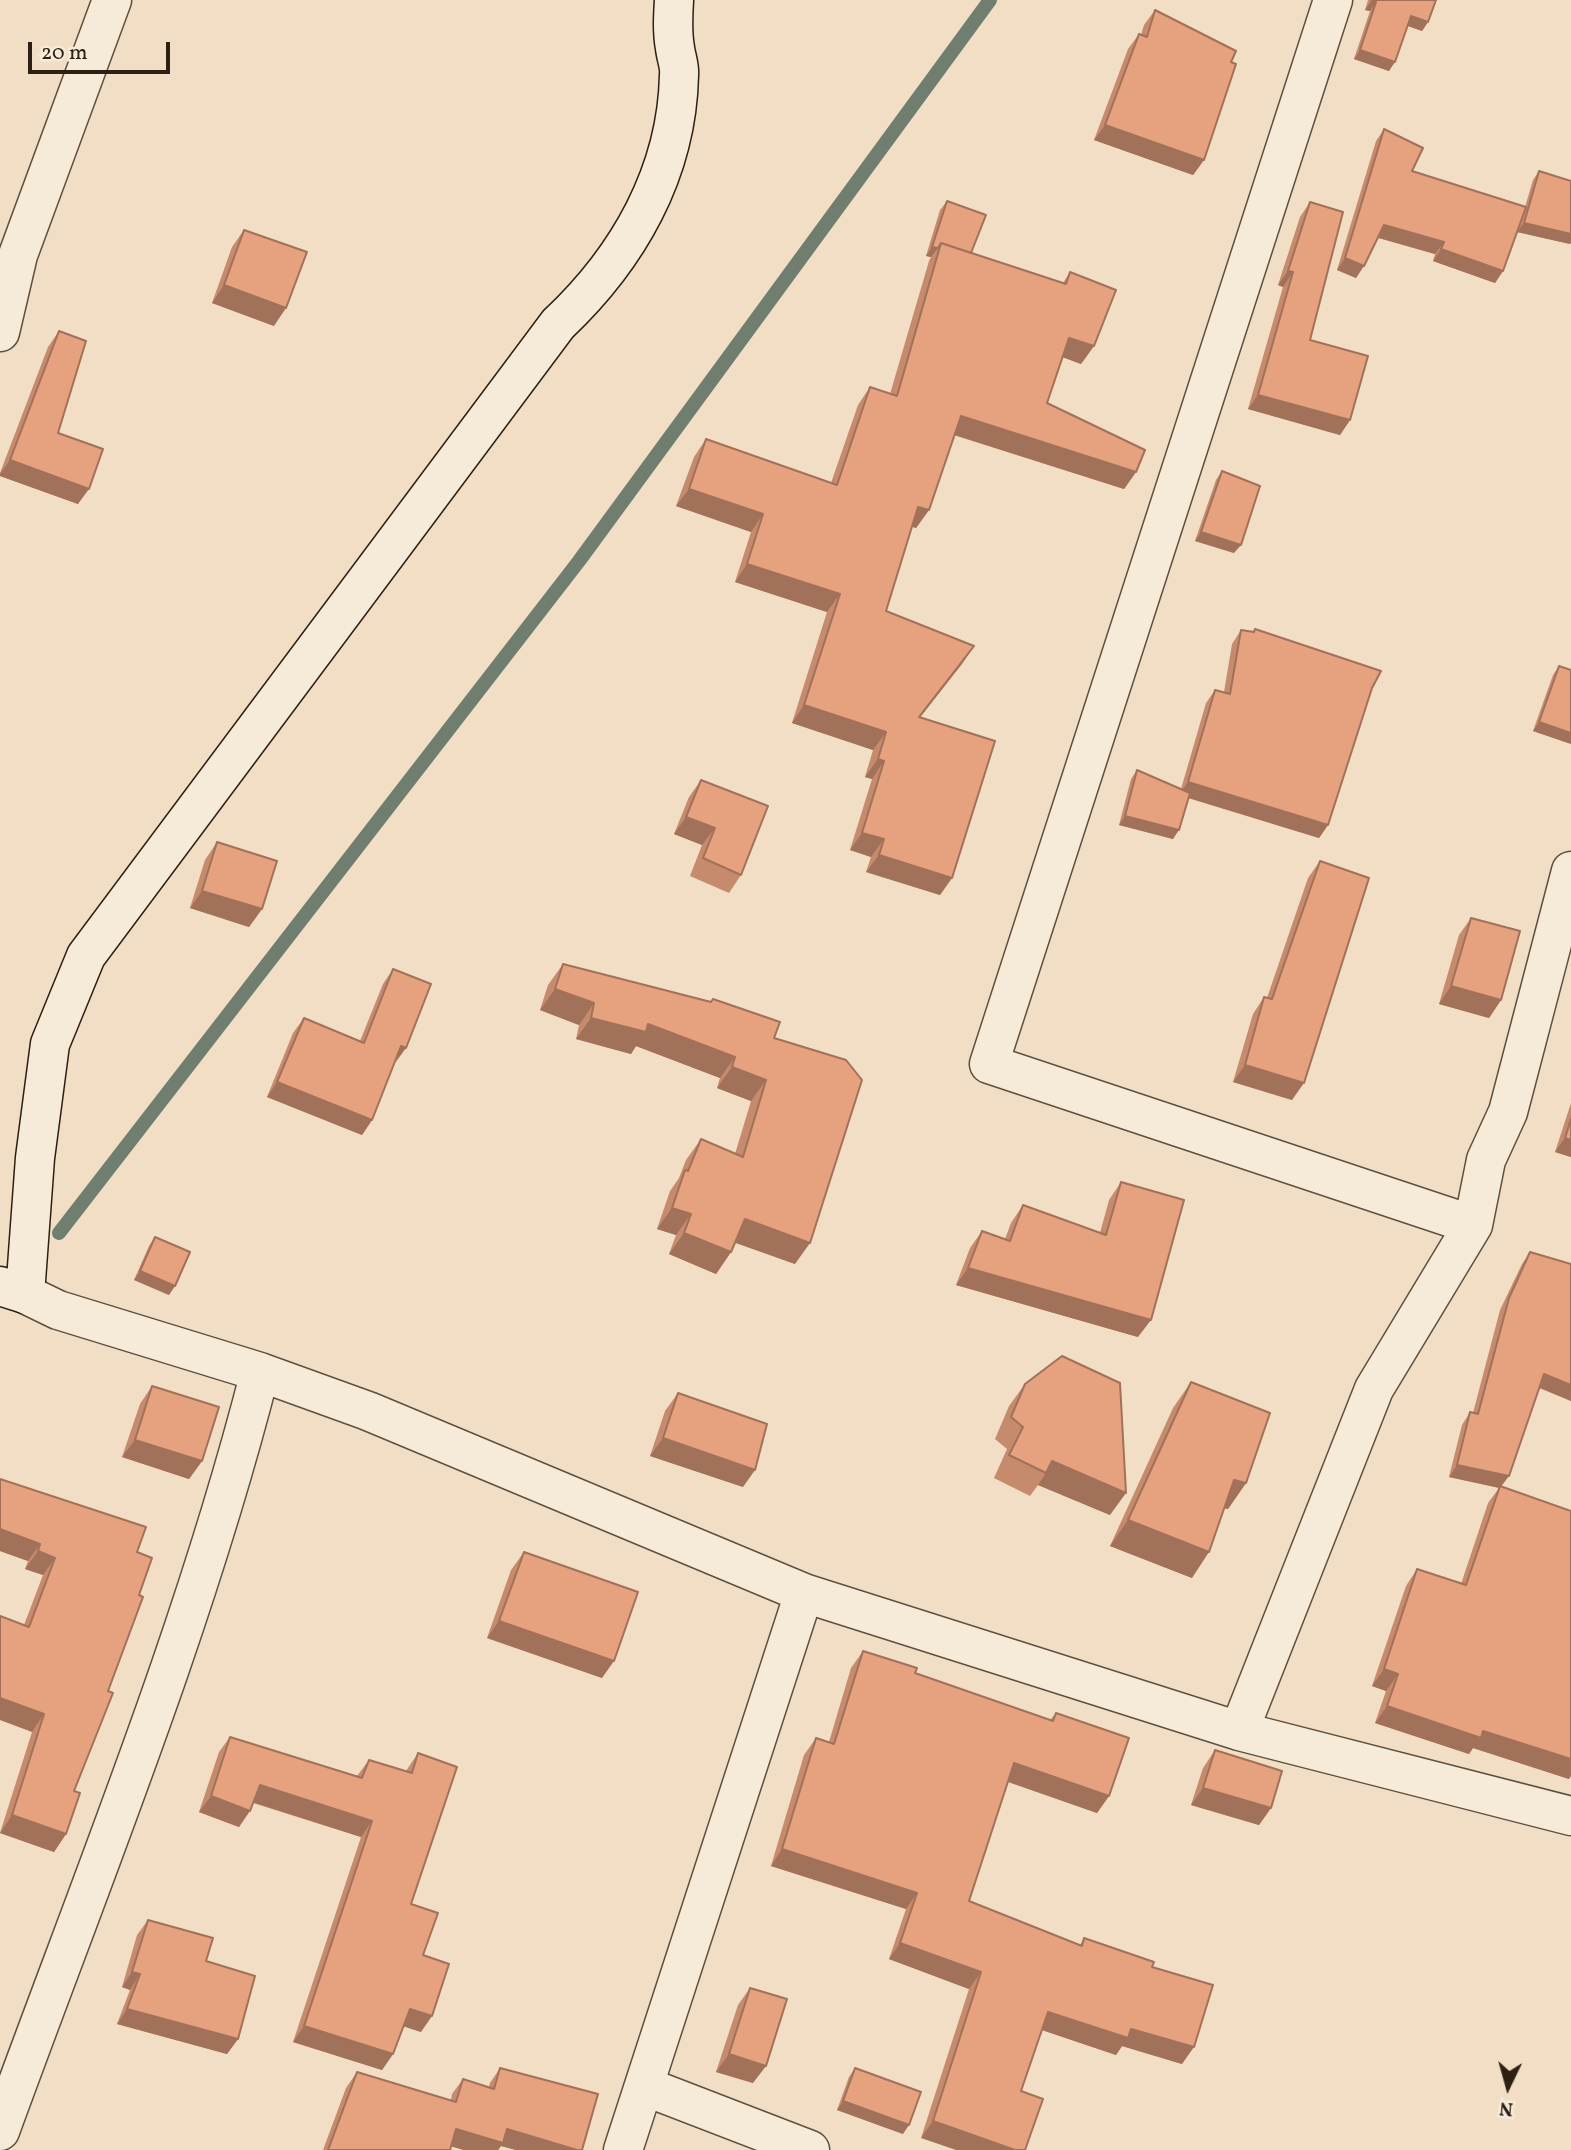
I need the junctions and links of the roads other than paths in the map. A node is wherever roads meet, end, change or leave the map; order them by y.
1 (112, 0) edge
2 (674, 0) edge
3 (1333, 0) edge
4 (0, 332) edge
5 (1571, 871) edge
6 (1473, 1225) junction
7 (13, 1290) edge
8 (260, 1372) junction
9 (804, 1593) junction
10 (1238, 1731) junction
11 (1571, 1816) edge
12 (644, 2086) junction
13 (0, 2132) edge
14 (623, 2150) edge
15 (810, 2150) edge

1 - 4 street
2 - 7 street
3 - 6 street
5 - 6 street
6 - 10 street
7 - 8 street
8 - 9 street
8 - 13 street
9 - 10 street
9 - 12 street
10 - 11 street
12 - 14 street
12 - 15 street

